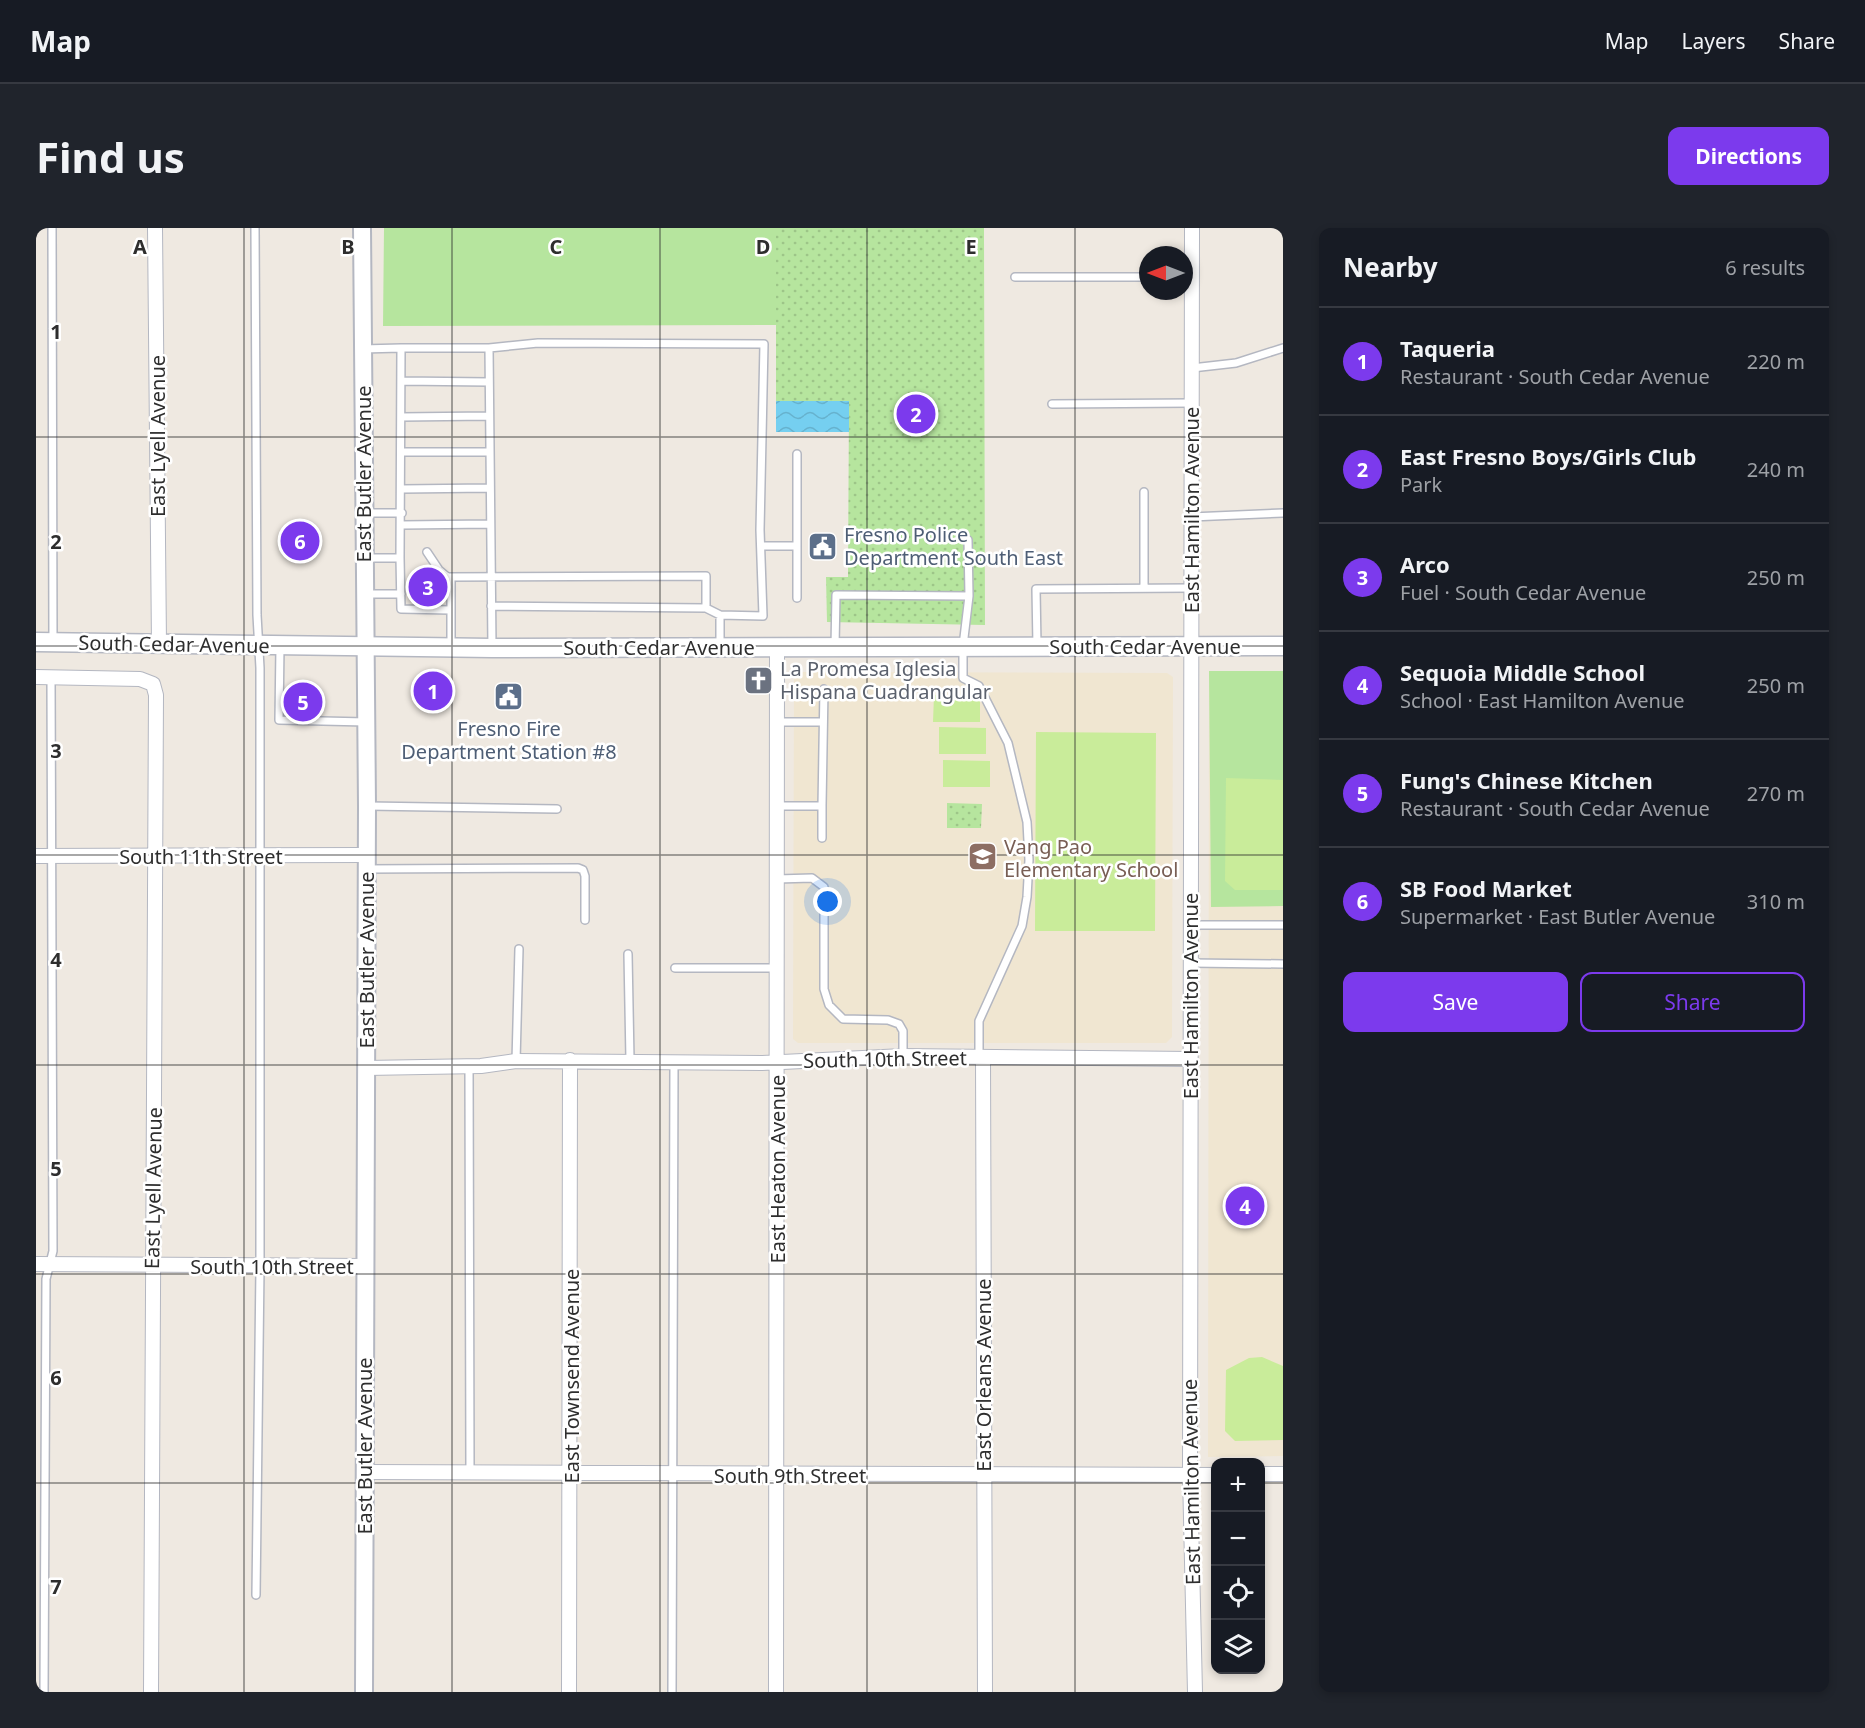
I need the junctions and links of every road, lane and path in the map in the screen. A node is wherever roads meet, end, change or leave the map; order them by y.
1 (52, 228) edge
2 (155, 228) edge
3 (255, 228) edge
4 (362, 228) edge
5 (1192, 228) edge
6 (1191, 246) edge
7 (1015, 277) dead end
8 (1139, 277) edge
9 (1189, 300) edge
10 (400, 348) junction
11 (489, 348) junction
12 (1283, 348) edge
13 (362, 349) junction
14 (1192, 368) junction
15 (401, 381) junction
16 (489, 382) junction
17 (1192, 403) junction
18 (1052, 404) dead end
19 (489, 416) junction
20 (401, 417) junction
21 (401, 452) junction
22 (489, 452) junction
23 (797, 454) dead end
24 (489, 488) junction
25 (402, 489) junction
26 (1144, 492) dead end
27 (363, 513) junction
28 (402, 513) junction
29 (1283, 513) edge
30 (1191, 517) junction
31 (490, 524) junction
32 (402, 525) junction
33 (968, 540) dead end
34 (761, 546) junction
35 (797, 546) junction
36 (427, 552) dead end
37 (364, 558) junction
38 (400, 558) junction
39 (449, 577) junction
40 (491, 577) junction
41 (1144, 588) junction
42 (1191, 588) junction
43 (364, 594) junction
44 (400, 594) junction
45 (969, 596) junction
46 (797, 598) dead end
47 (491, 606) junction
48 (706, 608) junction
49 (450, 610) junction
50 (720, 615) junction
51 (44, 642) edge
52 (159, 644) junction
53 (259, 645) junction
54 (280, 646) junction
55 (963, 646) junction
56 (1037, 646) junction
57 (1283, 646) edge
58 (366, 647) junction
59 (451, 647) junction
60 (720, 647) junction
61 (777, 647) junction
62 (835, 647) junction
63 (1191, 647) junction
64 (492, 648) junction
65 (36, 677) edge
66 (51, 678) junction
67 (824, 689) dead end
68 (366, 722) junction
69 (777, 722) junction
70 (823, 722) junction
71 (367, 806) junction
72 (777, 806) junction
73 (822, 806) junction
74 (557, 808) dead end
75 (822, 838) dead end
76 (36, 856) edge
77 (52, 856) junction
78 (155, 856) junction
79 (260, 857) junction
80 (366, 862) junction
81 (777, 879) junction
82 (585, 920) dead end
83 (1283, 924) edge
84 (1190, 925) junction
85 (519, 949) dead end
86 (628, 954) dead end
87 (1190, 963) junction
88 (1283, 964) edge
89 (675, 968) dead end
90 (777, 968) junction
91 (903, 1056) junction
92 (981, 1057) junction
93 (1190, 1059) junction
94 (570, 1060) junction
95 (630, 1060) junction
96 (516, 1061) junction
97 (778, 1062) junction
98 (674, 1063) junction
99 (469, 1067) junction
100 (366, 1068) junction
101 (43, 1264) edge
102 (153, 1266) junction
103 (365, 1266) junction
104 (260, 1268) junction
105 (364, 1472) junction
106 (470, 1473) junction
107 (572, 1473) junction
108 (673, 1474) junction
109 (1265, 1474) edge
110 (1283, 1474) edge
111 (777, 1475) junction
112 (1190, 1475) junction
113 (1211, 1475) edge
114 (982, 1476) junction
115 (256, 1595) dead end
116 (44, 1692) edge
117 (152, 1692) edge
118 (364, 1692) edge
119 (570, 1692) edge
120 (672, 1692) edge
121 (776, 1692) edge
122 (985, 1692) edge
123 (1195, 1692) edge

1 - 51 lane
2 - 52 street, East Lyell Avenue
3 - 53 lane
4 - 13 street, East Butler Avenue
5 - 6 street, East Hamilton Avenue
7 - 8 lane
9 - 14 street, East Hamilton Avenue
10 - 11 lane
10 - 13 lane
10 - 15 lane
11 - 16 lane
11 - 34 lane
12 - 14 lane
13 - 27 street, East Butler Avenue
14 - 17 street, East Hamilton Avenue
15 - 16 lane
15 - 20 lane
16 - 19 lane
17 - 18 lane
17 - 30 street, East Hamilton Avenue
19 - 20 lane
19 - 22 lane
20 - 21 lane
21 - 22 lane
21 - 25 lane
22 - 24 lane
23 - 35 lane
24 - 25 lane
24 - 31 lane
25 - 28 lane
26 - 41 lane
27 - 28 lane
27 - 37 street, East Butler Avenue
28 - 32 lane
29 - 30 lane
30 - 42 street, East Hamilton Avenue
31 - 32 lane
31 - 40 lane
32 - 38 lane
33 - 45 lane
34 - 35 lane
34 - 50 lane
35 - 46 lane
36 - 39 lane
37 - 38 lane
37 - 43 street, East Butler Avenue
38 - 44 lane
39 - 40 lane
39 - 49 lane
40 - 47 lane
40 - 48 lane
41 - 42 lane
41 - 56 lane
42 - 63 street, East Hamilton Avenue
43 - 44 lane
43 - 58 street, East Butler Avenue
44 - 49 lane
45 - 55 lane
45 - 62 lane
47 - 48 lane
47 - 64 lane
48 - 50 lane
49 - 59 lane
50 - 60 lane
51 - 52 main road, South Cedar Avenue
52 - 53 main road, South Cedar Avenue
53 - 54 main road, South Cedar Avenue
53 - 79 lane
54 - 58 main road, South Cedar Avenue
54 - 68 lane
55 - 56 main road, South Cedar Avenue
55 - 62 main road, South Cedar Avenue
55 - 92 lane
56 - 63 main road, South Cedar Avenue
57 - 63 main road, South Cedar Avenue
58 - 59 main road, South Cedar Avenue
58 - 68 street, East Butler Avenue
59 - 64 main road, South Cedar Avenue
60 - 61 main road, South Cedar Avenue
60 - 64 main road, South Cedar Avenue
61 - 62 main road, South Cedar Avenue
61 - 69 street, East Heaton Avenue
63 - 84 street, East Hamilton Avenue
65 - 66 street
66 - 77 lane
66 - 78 street, East Lyell Avenue
67 - 70 lane
68 - 71 street, East Butler Avenue
69 - 70 lane
69 - 72 street, East Heaton Avenue
70 - 73 lane
71 - 74 lane
71 - 80 street, East Butler Avenue
72 - 73 lane
72 - 81 street, East Heaton Avenue
73 - 75 lane
76 - 77 street, South 11th Street
77 - 78 street, South 11th Street
77 - 101 lane
78 - 79 street, South 11th Street
78 - 102 street, East Lyell Avenue
79 - 80 street, South 11th Street
79 - 104 lane
80 - 82 lane
80 - 100 street, East Butler Avenue
81 - 90 street, East Heaton Avenue
81 - 91 lane
83 - 84 lane
84 - 87 street, East Hamilton Avenue
85 - 96 lane
86 - 95 lane
87 - 88 lane
87 - 93 street, East Hamilton Avenue
89 - 90 lane
90 - 97 street, East Heaton Avenue
91 - 92 street, South 10th Street
91 - 97 street, South 10th Street
92 - 93 street, South 10th Street
92 - 114 street, East Orleans Avenue
93 - 112 street, East Hamilton Avenue
94 - 95 street, South 10th Street
94 - 96 street, South 10th Street
94 - 107 street, East Townsend Avenue
95 - 98 street, South 10th Street
96 - 99 street, South 10th Street
97 - 98 street, South 10th Street
97 - 111 street, East Heaton Avenue
98 - 108 lane
99 - 100 street, South 10th Street
99 - 106 lane
100 - 103 street, East Butler Avenue
101 - 102 street, South 10th Street
101 - 116 lane
102 - 104 street, South 10th Street
102 - 117 street, East Lyell Avenue
103 - 104 street, South 10th Street
103 - 105 street, East Butler Avenue
104 - 115 lane
105 - 106 street, South 9th Street
105 - 118 street, East Butler Avenue
106 - 107 street, South 9th Street
107 - 108 street, South 9th Street
107 - 119 street, East Townsend Avenue
108 - 111 street, South 9th Street
108 - 120 lane
109 - 110 street
111 - 114 street, South 9th Street
111 - 121 street, East Heaton Avenue
112 - 113 street, South 9th Street
112 - 114 street, South 9th Street
112 - 123 street, East Hamilton Avenue
114 - 122 street, East Orleans Avenue

